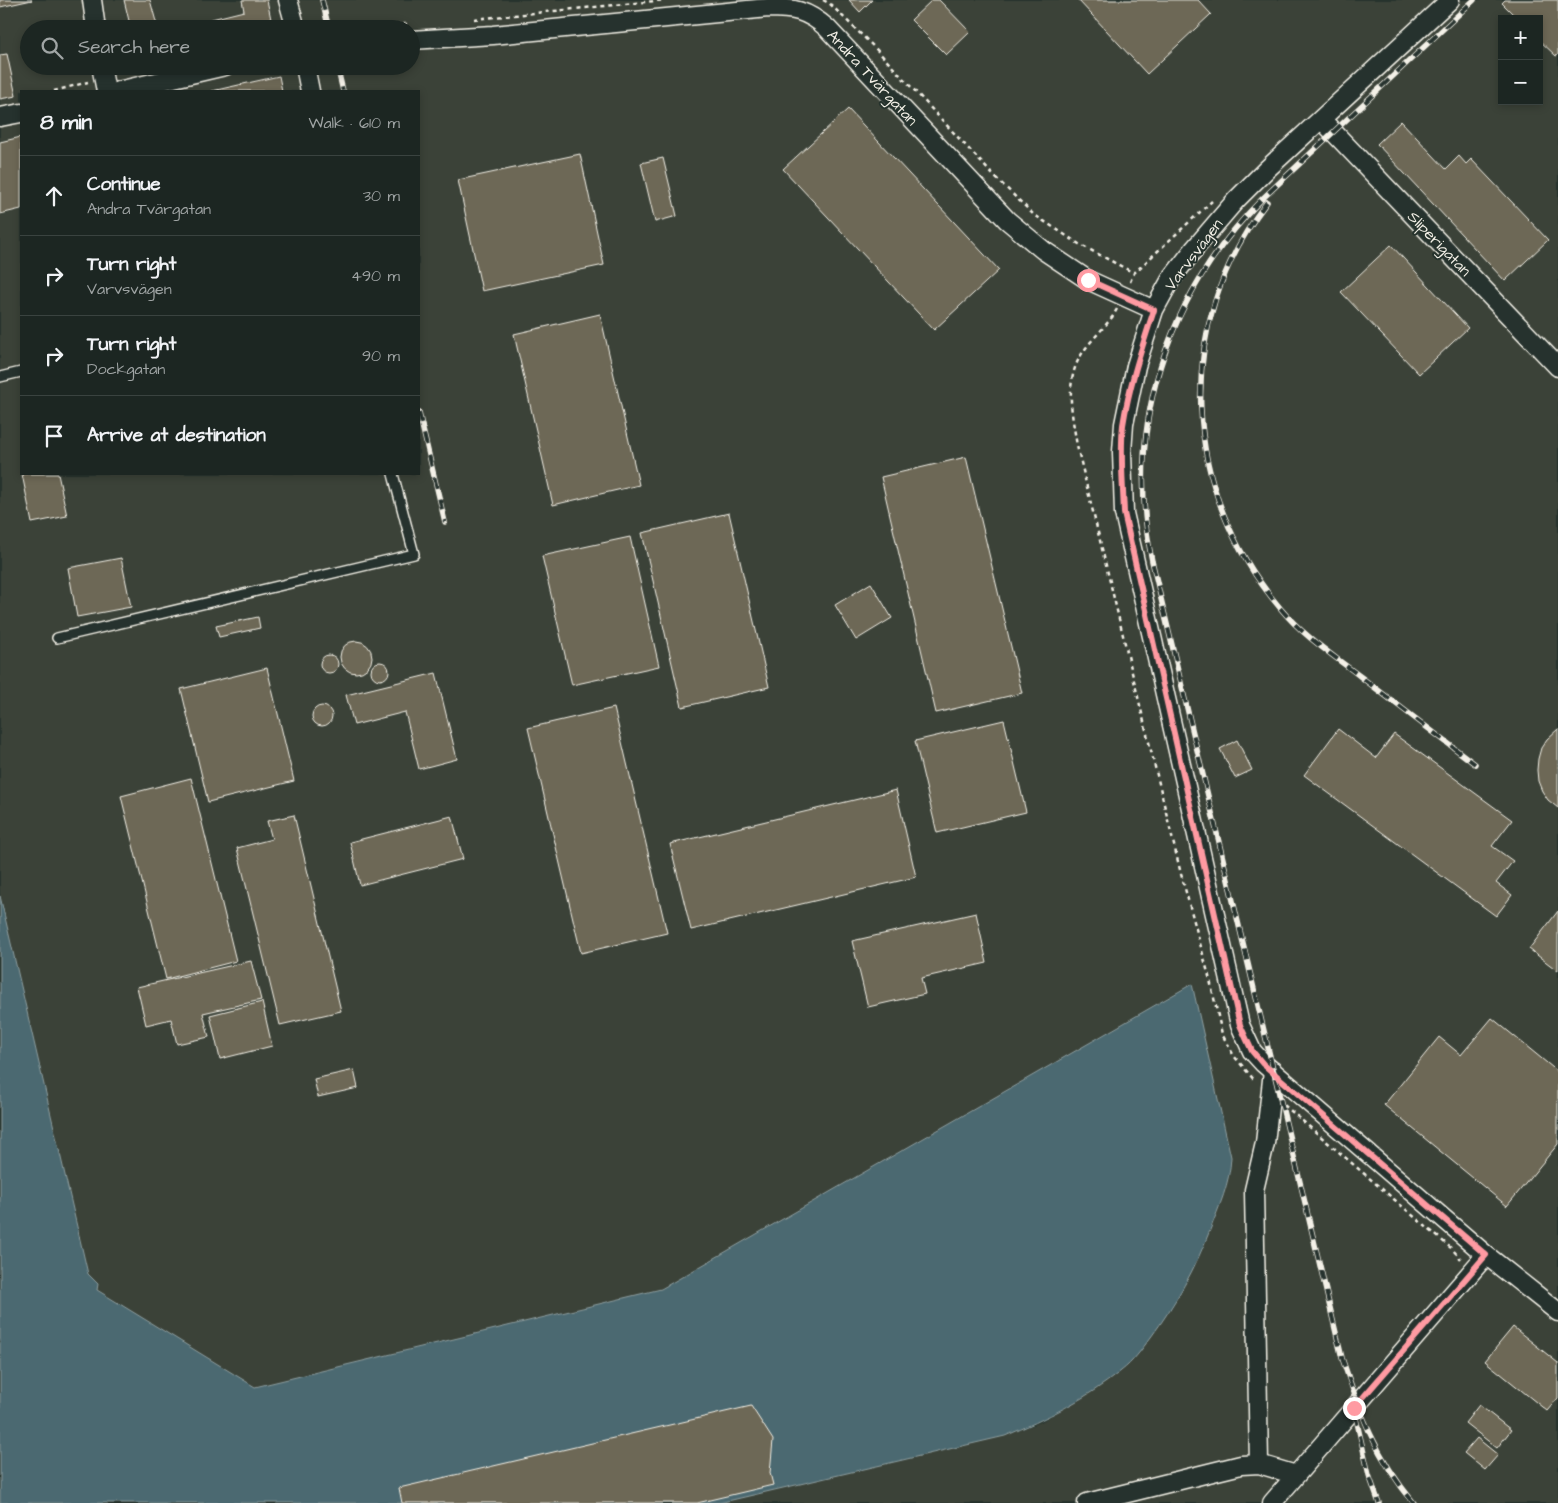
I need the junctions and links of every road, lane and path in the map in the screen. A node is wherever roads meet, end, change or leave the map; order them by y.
1 (92, 0) edge
2 (288, 0) edge
3 (664, 0) edge
4 (823, 0) edge
5 (1450, 0) edge
6 (474, 19) dead end
7 (95, 20) edge
8 (294, 20) edge
9 (420, 32) edge
10 (103, 75) edge
11 (186, 75) edge
12 (306, 75) edge
13 (106, 90) edge
14 (122, 90) edge
15 (310, 90) edge
16 (20, 113) edge
17 (0, 117) edge
18 (1321, 119) junction
19 (1218, 195) dead end
20 (1154, 310) junction
21 (1558, 367) edge
22 (20, 372) edge
23 (0, 377) edge
24 (393, 475) edge
25 (57, 638) dead end
26 (1272, 1071) junction
27 (1486, 1255) junction
28 (1558, 1312) edge
29 (1259, 1464) junction
30 (1296, 1475) junction
31 (1087, 1503) edge
32 (1272, 1503) edge

1 - 7 street
2 - 8 street
3 - 6 path
4 - 19 path
5 - 18 street, Varvsvägen
9 - 20 street, Andra Tvärgatan
10 - 13 street
11 - 14 street
12 - 15 street
16 - 17 street
18 - 20 street, Varvsvägen
18 - 21 street, Sliperigatan
20 - 26 street, Varvsvägen
22 - 23 lane
24 - 25 lane
26 - 27 street, Varvsvägen
26 - 29 street
27 - 28 street, Varvsvägen
27 - 30 street
29 - 30 street
29 - 31 street
30 - 32 street

